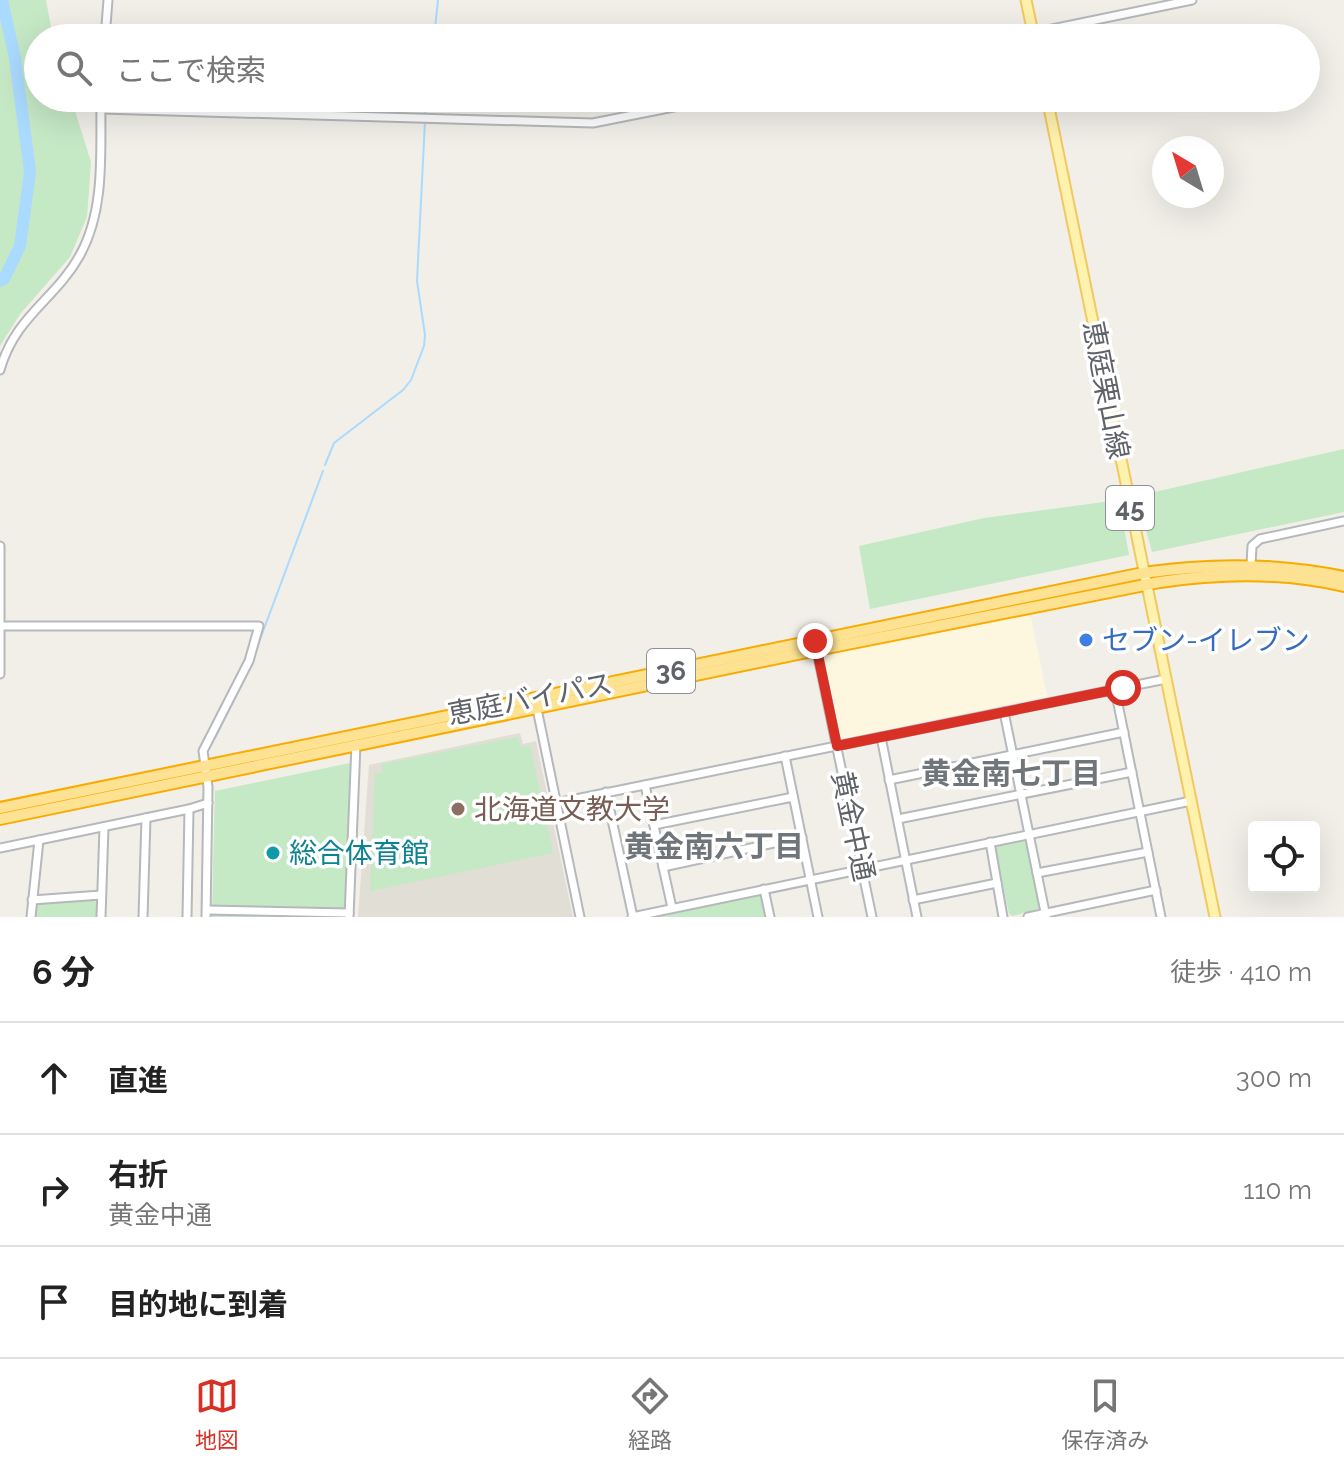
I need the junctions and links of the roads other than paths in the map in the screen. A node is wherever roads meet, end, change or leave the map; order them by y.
1 (108, 0) edge
2 (1026, 0) edge
3 (1192, 0) edge
4 (106, 24) edge
5 (1031, 24) edge
6 (1084, 24) edge
7 (101, 112) edge
8 (209, 112) edge
9 (648, 112) edge
10 (1050, 112) edge
11 (0, 370) edge
12 (1344, 521) edge
13 (0, 546) edge
14 (1251, 565) junction
15 (1344, 577) edge
16 (1144, 579) junction
17 (1344, 586) edge
18 (2, 626) edge
19 (816, 645) junction
20 (0, 674) edge
21 (1166, 679) junction
22 (1115, 689) junction
23 (536, 703) junction
24 (1004, 712) junction
25 (1124, 732) junction
26 (881, 737) junction
27 (356, 744) junction
28 (837, 746) junction
29 (1013, 755) junction
30 (785, 756) junction
31 (207, 771) junction
32 (1132, 772) junction
33 (889, 780) junction
34 (645, 785) junction
35 (606, 792) junction
36 (1020, 794) junction
37 (793, 797) junction
38 (1191, 801) junction
39 (208, 803) junction
40 (556, 803) junction
41 (0, 808) edge
42 (189, 809) junction
43 (1141, 811) junction
44 (146, 818) junction
45 (0, 819) edge
46 (898, 819) junction
47 (654, 825) junction
48 (104, 827) junction
49 (1029, 834) junction
50 (802, 837) junction
51 (39, 840) junction
52 (990, 842) junction
53 (0, 848) edge
54 (1148, 852) junction
55 (906, 859) junction
56 (663, 867) junction
57 (862, 869) junction
58 (1037, 873) junction
59 (811, 878) junction
60 (997, 883) junction
61 (764, 889) junction
62 (1156, 890) junction
63 (101, 895) junction
64 (32, 900) junction
65 (913, 900) junction
66 (672, 908) junction
67 (206, 914) edge
68 (349, 915) edge
69 (1046, 915) edge
70 (31, 917) edge
71 (101, 917) edge
72 (143, 917) edge
73 (187, 917) edge
74 (580, 917) edge
75 (632, 917) edge
76 (770, 917) edge
77 (818, 917) edge
78 (872, 917) edge
79 (917, 917) edge
80 (1003, 917) edge
81 (1028, 917) edge
82 (1161, 917) edge
83 (1215, 917) edge

1 - 4 street
2 - 5 main road
3 - 6 street
7 - 11 street
8 - 9 street
10 - 16 main road, 恵庭栗山線 / 45
12 - 14 street
13 - 18 street
14 - 15 highway, 恵庭バイパス / 36
14 - 16 highway, 恵庭バイパス / 36
16 - 17 highway, 恵庭バイパス / 36
16 - 19 highway, 恵庭バイパス / 36
16 - 21 main road, 恵庭栗山線 / 45
18 - 20 street
18 - 31 street
19 - 23 highway, 恵庭バイパス / 36
19 - 28 street, 黄金中通
21 - 22 street
21 - 38 main road, 恵庭栗山線 / 45
22 - 24 street
22 - 25 street
23 - 27 highway, 恵庭バイパス / 36
23 - 31 highway, 恵庭バイパス / 36
23 - 40 street
24 - 26 street
24 - 29 street
25 - 29 street
25 - 32 street
26 - 28 street
26 - 33 street
27 - 31 highway, 恵庭バイパス / 36
27 - 68 street
28 - 30 street
28 - 57 street, 黄金中通
29 - 33 street
29 - 36 street
30 - 34 street
30 - 37 street
31 - 39 street
31 - 41 highway, 恵庭バイパス / 36
31 - 45 highway, 恵庭バイパス / 36
32 - 36 street
32 - 43 street
33 - 46 street
34 - 35 street
34 - 47 street
35 - 40 street
35 - 75 street
36 - 46 street
36 - 49 street
37 - 47 street
37 - 50 street
38 - 43 street
38 - 83 main road, 恵庭栗山線 / 45
39 - 42 street
39 - 67 street
40 - 74 street
42 - 44 street
42 - 73 street
43 - 49 street
43 - 54 street
44 - 48 street
44 - 72 street
46 - 55 street
47 - 56 street
48 - 51 street
48 - 63 street
49 - 52 street
49 - 58 street
50 - 56 street
50 - 59 street
51 - 53 street
51 - 64 street
52 - 55 street
52 - 60 street
54 - 58 street
54 - 62 street
55 - 57 street
55 - 65 street
56 - 66 street
57 - 59 street
57 - 78 street, 黄金中通
58 - 69 street
59 - 61 street
59 - 77 street
60 - 65 street
60 - 80 street
61 - 66 street
61 - 76 street
62 - 69 street
62 - 82 street
63 - 64 street
63 - 71 street
64 - 70 street
65 - 79 street
66 - 75 street
67 - 68 street
69 - 81 street

